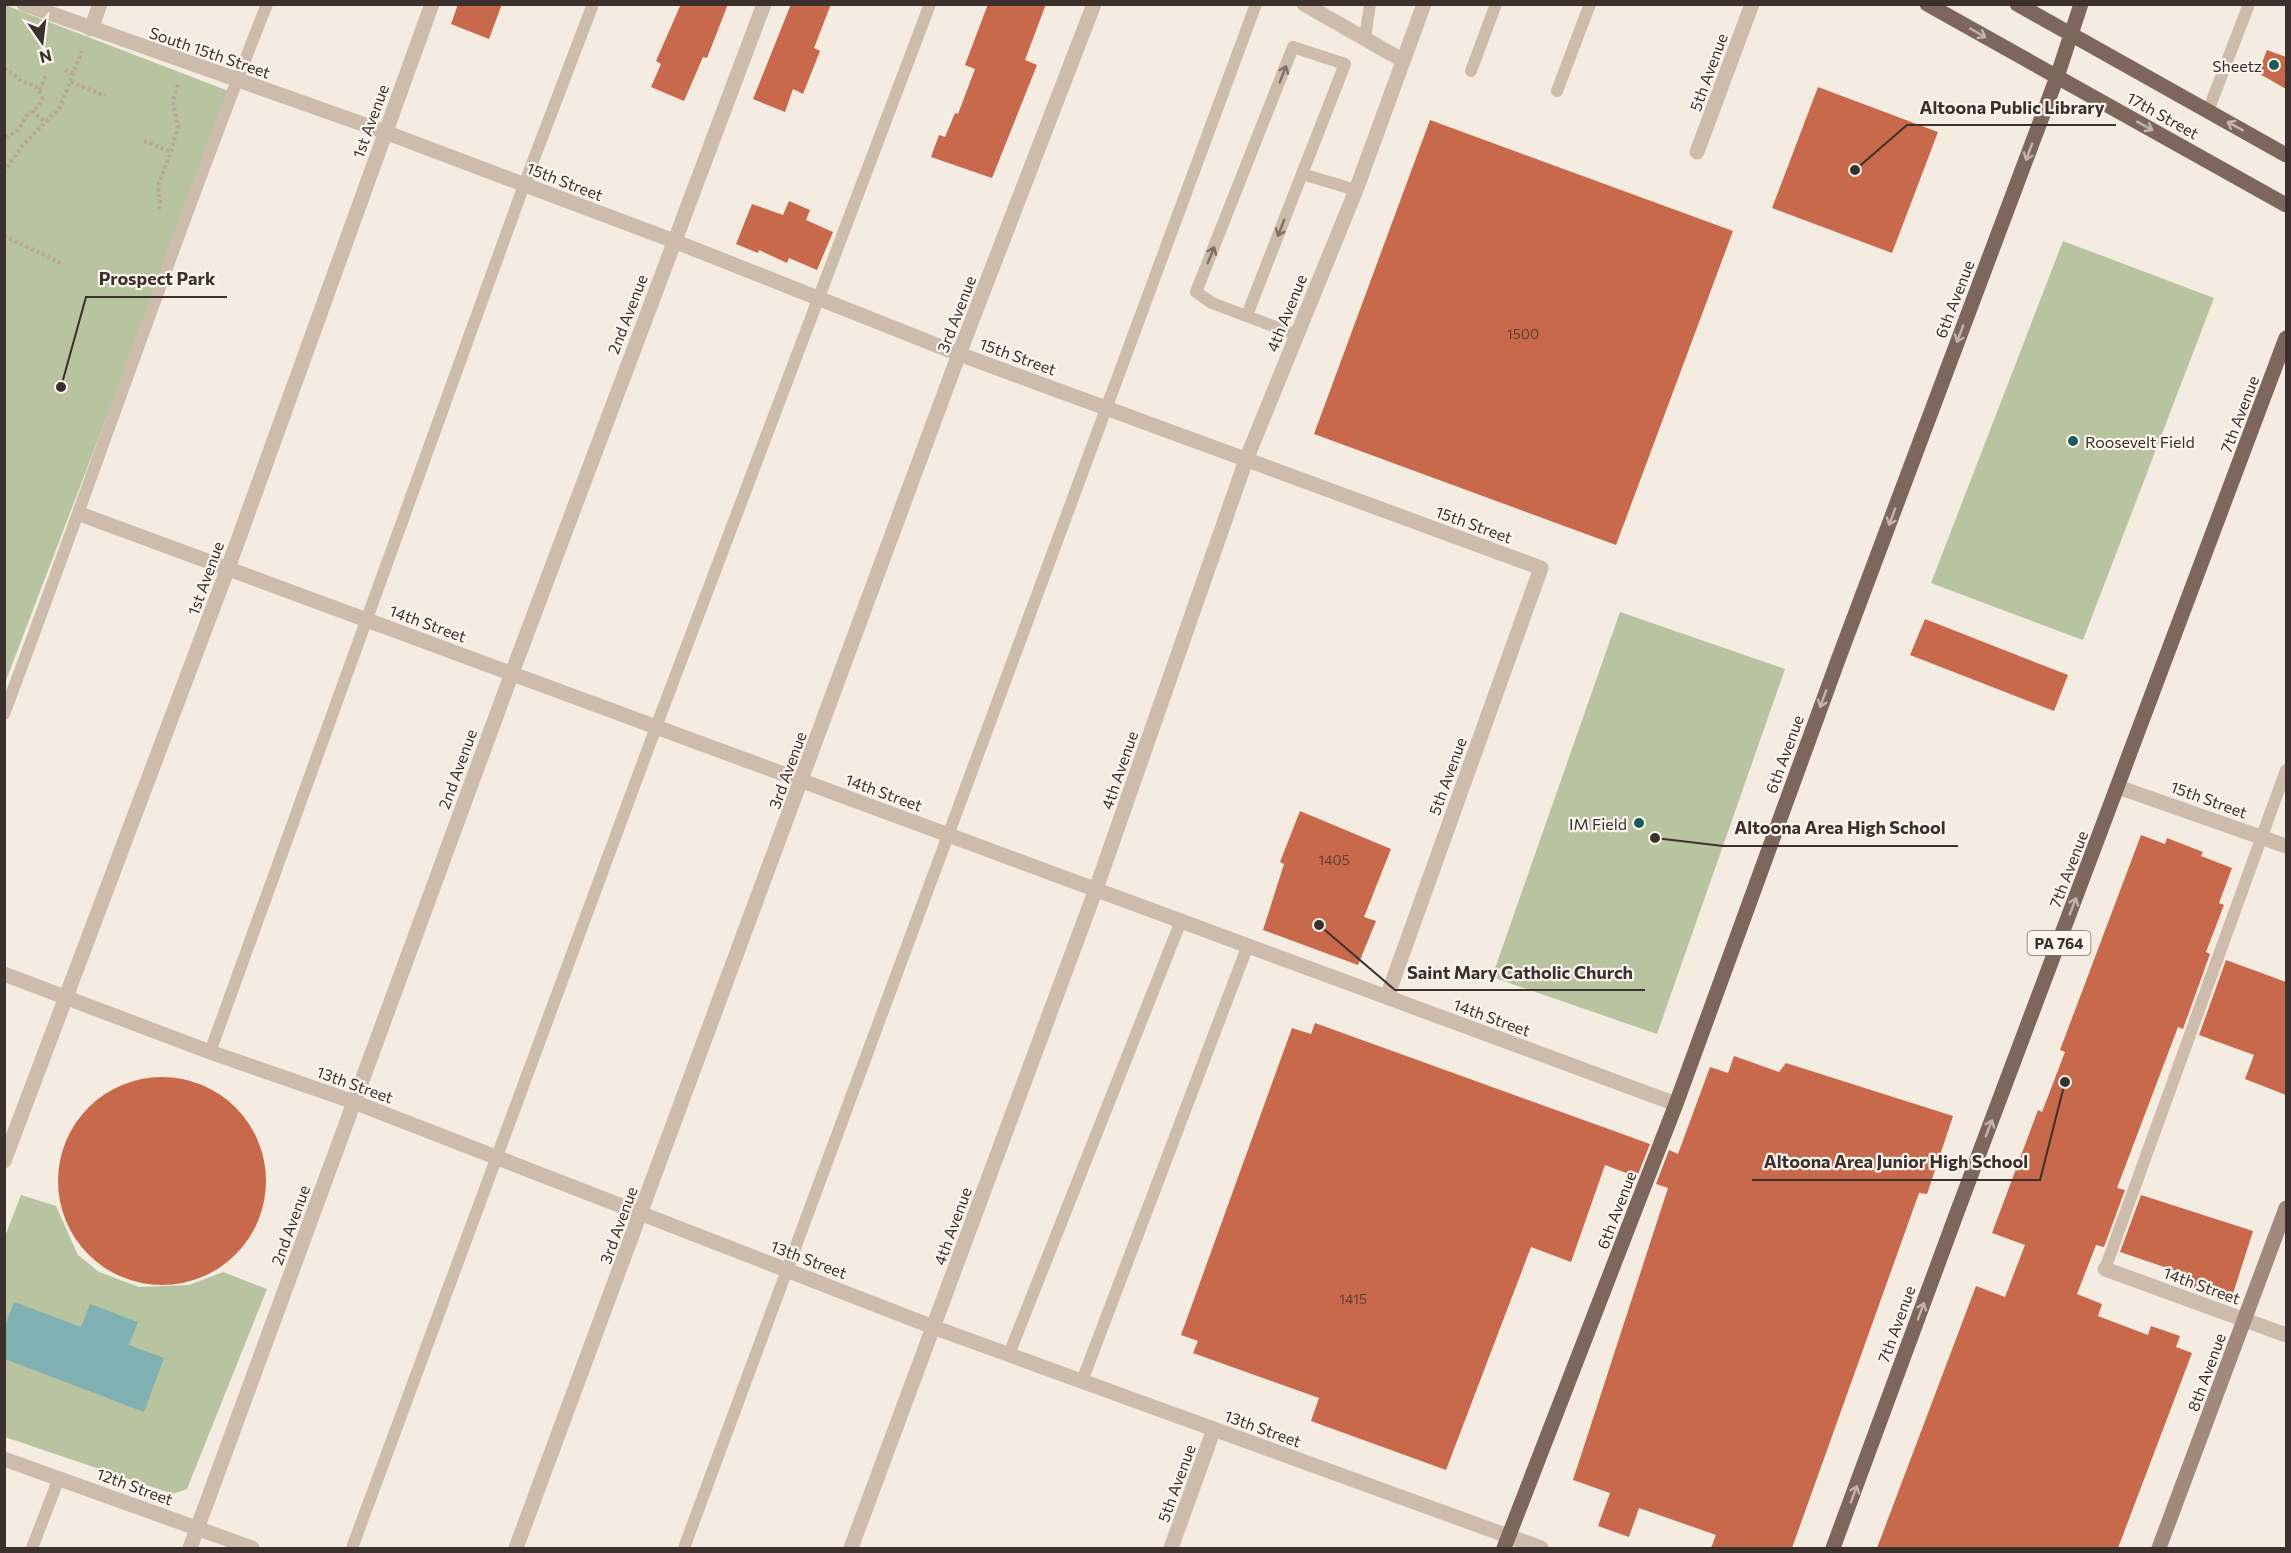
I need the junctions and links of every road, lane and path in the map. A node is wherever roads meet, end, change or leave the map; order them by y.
1 (24, 4) edge
2 (100, 4) edge
3 (267, 4) edge
4 (432, 4) edge
5 (593, 4) edge
6 (764, 4) edge
7 (930, 4) edge
8 (1094, 4) edge
9 (1256, 4) edge
10 (1304, 4) edge
11 (1370, 4) edge
12 (1424, 4) edge
13 (1496, 4) edge
14 (1590, 4) edge
15 (1752, 4) edge
16 (1927, 4) edge
17 (2017, 4) edge
18 (2081, 4) edge
19 (2249, 4) edge
20 (91, 29) junction
21 (2070, 35) junction
22 (1365, 39) junction
23 (82, 51) dead end
24 (1402, 60) junction
25 (4, 69) edge
26 (65, 70) dead end
27 (1471, 71) dead end
28 (74, 74) junction
29 (46, 75) dead end
30 (2057, 77) junction
31 (237, 81) junction
32 (71, 82) junction
33 (178, 84) dead end
34 (40, 90) junction
35 (1557, 91) dead end
36 (105, 96) dead end
37 (31, 111) junction
38 (2208, 111) junction
39 (45, 122) junction
40 (385, 132) junction
41 (4, 139) edge
42 (144, 141) dead end
43 (171, 152) junction
44 (1697, 152) dead end
45 (2286, 155) edge
46 (4, 172) edge
47 (1302, 174) junction
48 (524, 184) junction
49 (1356, 190) junction
50 (2286, 205) edge
51 (159, 209) dead end
52 (4, 236) edge
53 (674, 241) junction
54 (63, 264) dead end
55 (819, 298) junction
56 (1247, 315) junction
57 (1297, 335) junction
58 (2286, 338) edge
59 (959, 354) junction
60 (1108, 408) junction
61 (1245, 459) junction
62 (80, 514) junction
63 (228, 568) junction
64 (1541, 568) joint
65 (367, 620) junction
66 (512, 673) junction
67 (4, 714) edge
68 (657, 727) junction
69 (2286, 770) edge
70 (802, 781) junction
71 (2118, 787) junction
72 (948, 834) junction
73 (2262, 837) junction
74 (2286, 846) edge
75 (1096, 889) junction
76 (1181, 921) junction
77 (1248, 945) junction
78 (4, 974) edge
79 (65, 997) junction
80 (1387, 997) junction
81 (210, 1052) junction
82 (354, 1102) junction
83 (1676, 1104) junction
84 (498, 1157) junction
85 (4, 1161) edge
86 (2286, 1208) edge
87 (642, 1213) junction
88 (2105, 1269) joint
89 (787, 1270) junction
90 (2244, 1320) junction
91 (933, 1327) junction
92 (2286, 1335) edge
93 (1008, 1354) junction
94 (1082, 1381) junction
95 (1214, 1430) junction
96 (4, 1459) edge
97 (59, 1478) junction
98 (197, 1527) junction
99 (1506, 1543) edge
100 (32, 1548) edge
101 (190, 1548) edge
102 (252, 1548) edge
103 (351, 1548) edge
104 (516, 1548) edge
105 (684, 1548) edge
106 (851, 1548) edge
107 (1172, 1548) edge
108 (1541, 1548) edge
109 (1833, 1548) edge
110 (2159, 1548) edge

1 - 20 street, South 15th Street
2 - 20 street
3 - 31 lane
4 - 40 street, 1st Avenue
5 - 48 lane
6 - 53 street, 2nd Avenue
7 - 55 lane
8 - 59 street, 3rd Avenue
9 - 60 lane
10 - 22 street
11 - 22 lane
12 - 24 street, 4th Avenue
13 - 27 lane
14 - 35 lane
15 - 44 street, 5th Avenue
16 -> 30 main road, 17th Street
17 - 21 main road, 17th Street
18 - 21 main road, 6th Avenue
19 - 38 lane
20 - 31 street, South 15th Street
21 - 30 main road, 6th Avenue
21 - 38 main road, 17th Street
22 - 24 street
23 - 28 path
24 - 49 street, 4th Avenue
25 - 34 path
26 - 28 path
28 - 32 path
29 - 34 path
30 -> 50 main road, 17th Street
30 -> 83 main road, 6th Avenue
31 - 40 street, South 15th Street
31 - 62 lane
32 - 36 path
32 - 39 path
33 - 43 path
34 - 37 path
37 - 39 path
37 - 41 path
45 -> 38 main road, 17th Street
39 - 46 path
40 - 48 street, 15th Street
40 - 63 street, 1st Avenue
42 - 43 path
43 - 51 path
47 - 49 lane
47 -> 56 lane
56 -> 47 lane
48 - 53 street, 15th Street
48 - 65 lane
49 - 57 street, 4th Avenue
52 - 54 path
53 - 55 street, 15th Street
53 - 66 street, 2nd Avenue
55 - 59 street, 15th Street
55 - 68 lane
56 - 57 lane
57 - 61 street, 4th Avenue
58 - 71 main road, 7th Avenue / PA 764
59 - 60 street, 15th Street
59 - 70 street, 3rd Avenue
60 - 61 street, 15th Street
60 - 72 lane
61 - 64 street, 15th Street
61 - 75 street, 4th Avenue
62 - 63 street, 14th Street
62 - 67 lane
63 - 65 street, 14th Street
63 - 79 street, 1st Avenue
64 - 80 street, 5th Avenue
65 - 66 street, 14th Street
65 - 81 lane
66 - 68 street, 14th Street
66 - 82 street, 2nd Avenue
68 - 70 street, 14th Street
68 - 84 lane
69 - 73 lane
70 - 72 street, 14th Street
70 - 87 street, 3rd Avenue
71 - 73 street, 15th Street
109 -> 71 main road, 7th Avenue / PA 764
72 - 75 street, 14th Street
72 - 89 lane
73 - 74 street, 15th Street
73 - 88 lane
75 - 76 street, 14th Street
75 - 91 street, 4th Avenue
76 - 77 street, 14th Street
76 - 93 lane
77 - 80 street, 14th Street
77 - 94 lane
78 - 79 street, 13th Street
79 - 81 street, 13th Street
79 - 85 street, 1st Avenue
80 - 83 street, 14th Street
81 - 82 street, 13th Street
82 - 84 street, 13th Street
82 - 98 street, 2nd Avenue
83 - 99 main road, 6th Avenue
84 - 87 street, 13th Street
84 - 103 lane
86 - 90 street, 8th Avenue
87 - 89 street, 13th Street
87 - 104 street, 3rd Avenue
88 - 90 street, 14th Street
89 - 91 street, 13th Street
89 - 105 lane
90 - 92 street, 14th Street
90 - 110 street, 8th Avenue
91 - 93 street, 13th Street
91 - 106 street, 4th Avenue
93 - 94 street, 13th Street
94 - 95 street, 13th Street
95 - 99 street, 13th Street
95 - 107 street, 5th Avenue
96 - 97 street, 12th Street
97 - 98 street, 12th Street
97 - 100 lane
98 - 101 street, 2nd Avenue
98 - 102 street, 12th Street
99 - 108 street, 13th Street

